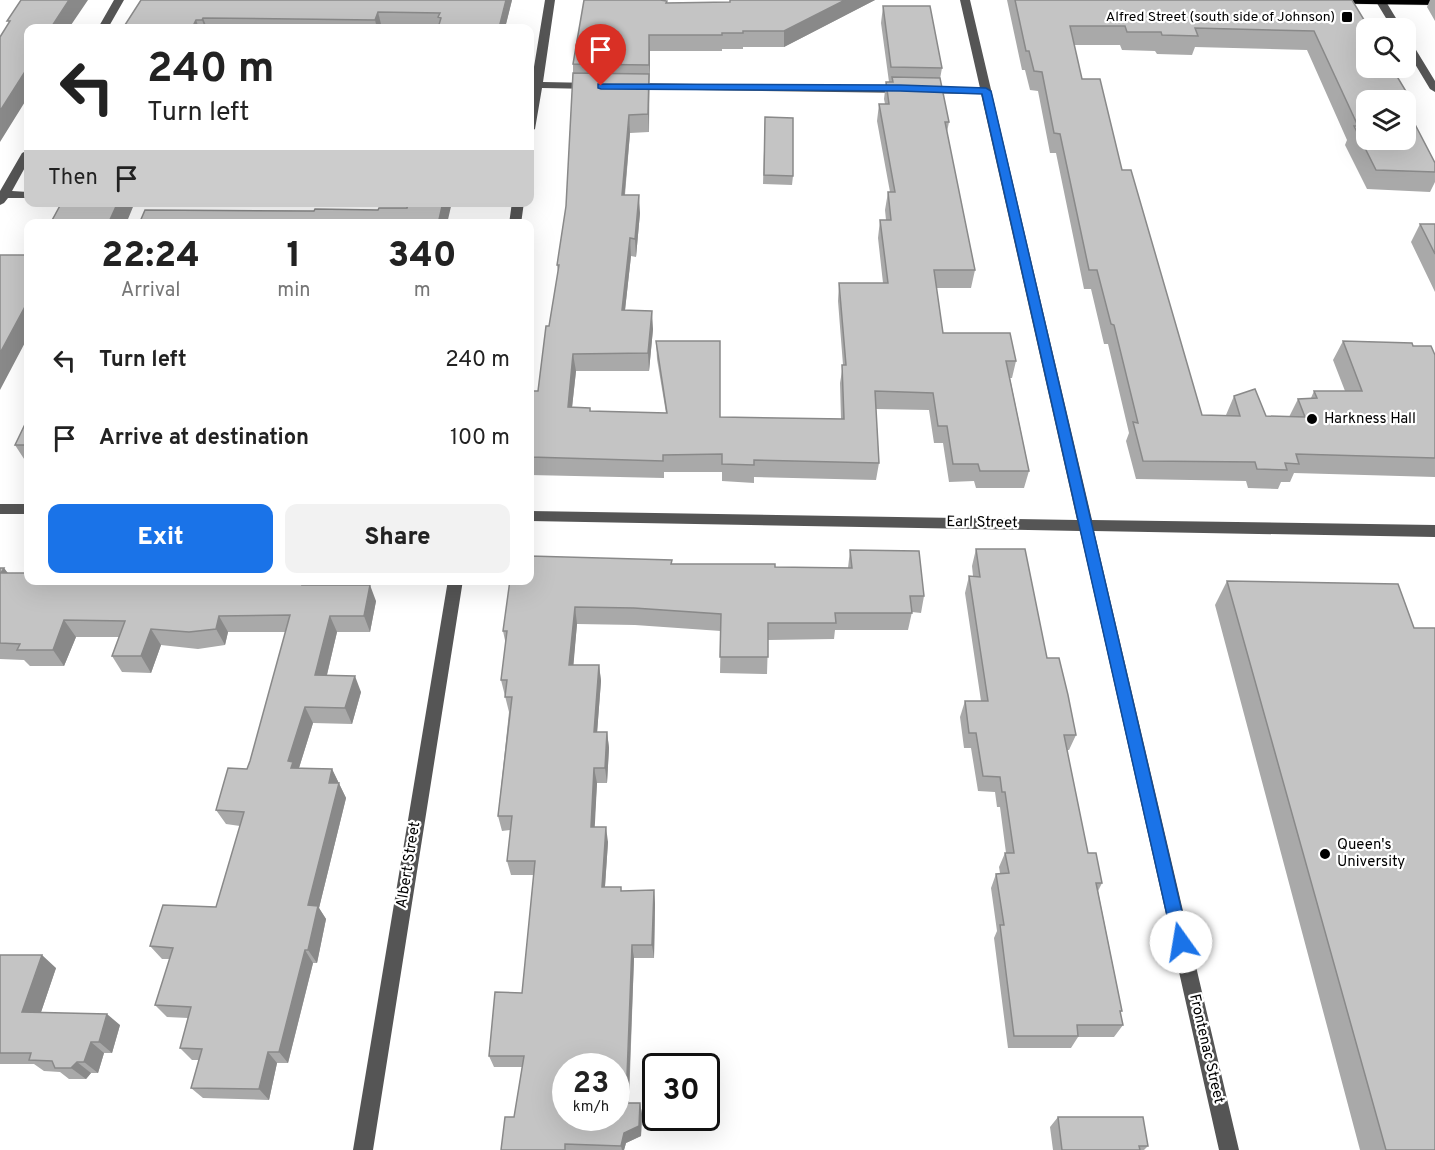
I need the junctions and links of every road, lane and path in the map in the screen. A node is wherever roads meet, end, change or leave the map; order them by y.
1 (119, 0) edge
2 (550, 0) edge
3 (965, 0) edge
4 (1298, 0) edge
5 (1380, 0) edge
6 (1435, 2) edge
7 (1391, 18) edge
8 (104, 24) edge
9 (1416, 58) edge
10 (536, 85) junction
11 (603, 86) edge
12 (615, 86) edge
13 (1435, 89) edge
14 (986, 91) junction
15 (534, 100) edge
16 (24, 160) edge
17 (24, 195) edge
18 (2, 198) edge
19 (0, 509) edge
20 (24, 509) edge
21 (534, 516) edge
22 (1084, 525) junction
23 (1435, 531) edge
24 (455, 585) edge
25 (363, 1150) edge
26 (1229, 1150) edge

1 - 8 street
2 - 10 street
3 - 14 street, Frontenac Street
4 - 5 main road
5 - 6 main road
5 - 7 street
9 - 13 street
10 - 11 street
10 - 15 street
12 - 14 street
14 - 22 street, Frontenac Street
16 - 18 street
17 - 18 street
19 - 20 street
21 - 22 street, Earl Street
22 - 23 street, Earl Street
22 - 26 street, Frontenac Street
24 - 25 street, Albert Street

